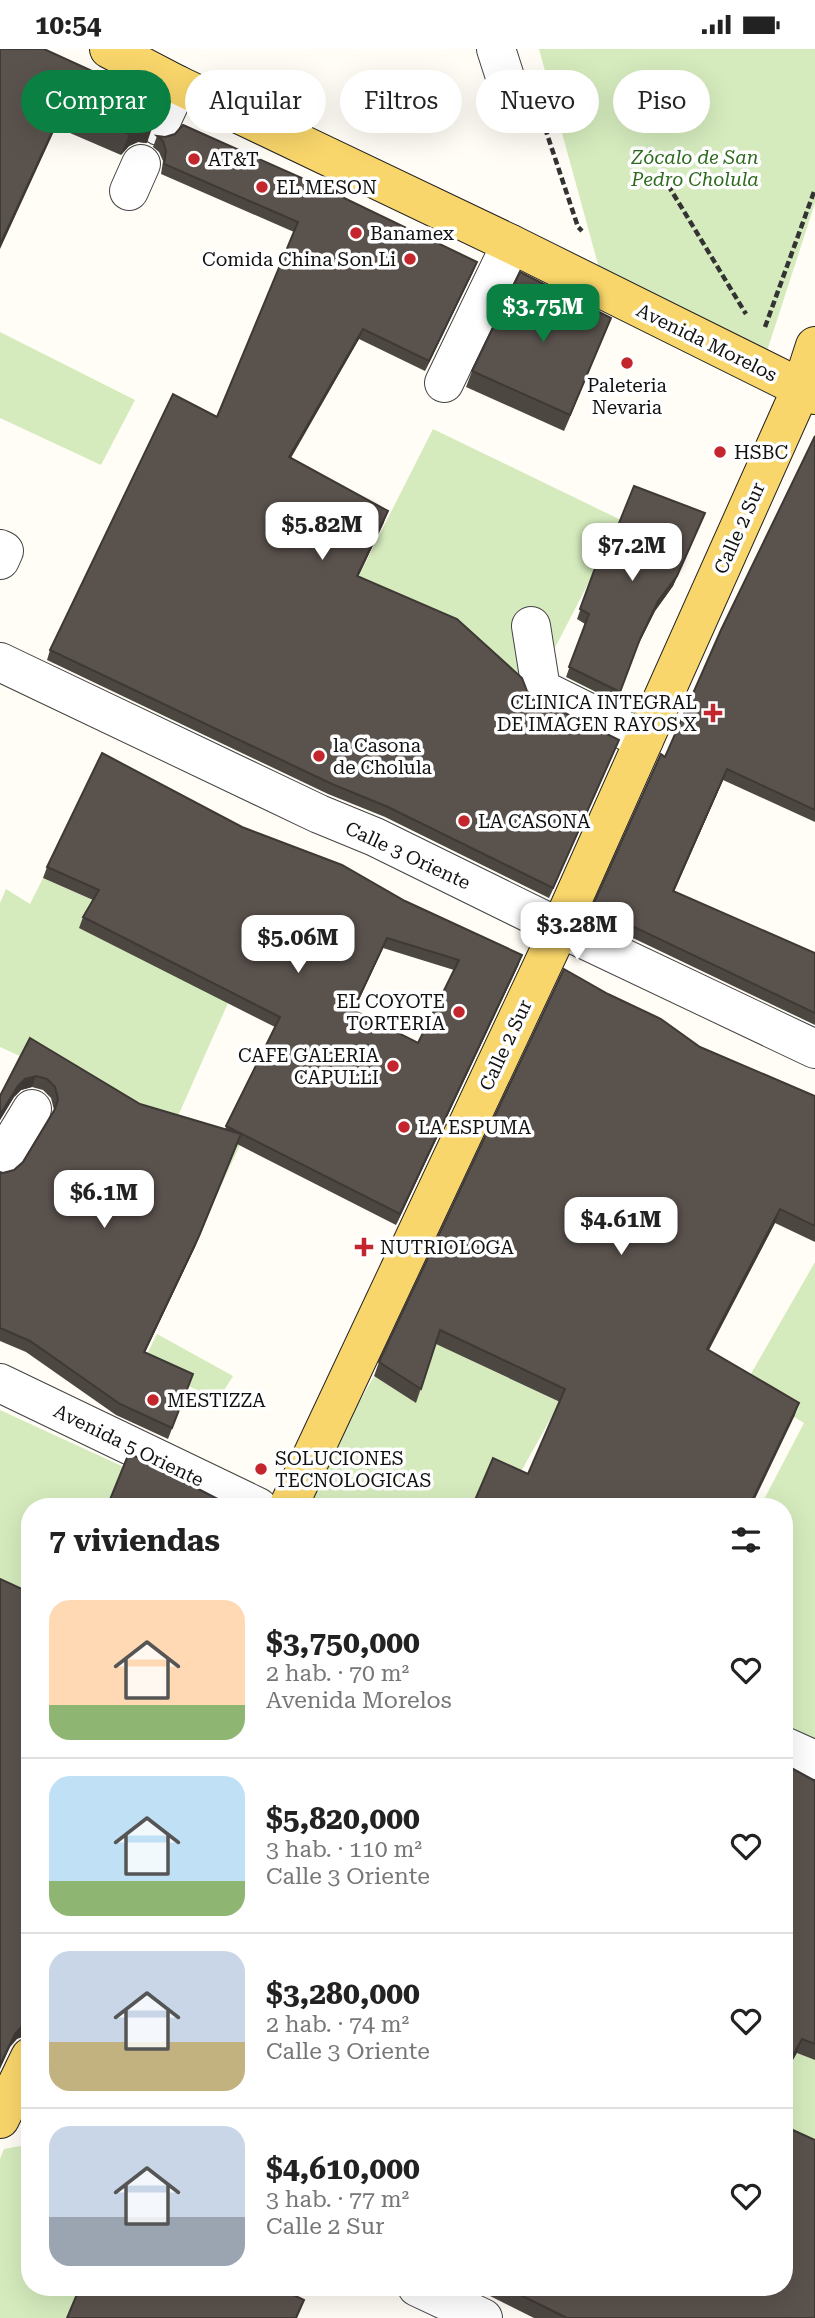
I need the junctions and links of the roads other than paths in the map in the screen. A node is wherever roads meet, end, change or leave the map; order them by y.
1 (109, 49) edge
2 (496, 49) edge
3 (506, 70) edge
4 (178, 85) junction
5 (171, 100) edge
6 (512, 244) junction
7 (815, 346) edge
8 (444, 383) dead end
9 (798, 387) edge
10 (0, 549) edge
11 (0, 560) edge
12 (531, 626) dead end
13 (0, 662) edge
14 (644, 740) junction
15 (560, 928) junction
16 (815, 1049) edge
17 (32, 1109) dead end
18 (0, 1162) edge
19 (0, 1383) edge
20 (239, 1498) edge
21 (293, 1498) edge
22 (793, 1750) edge
23 (815, 1760) edge
24 (21, 2078) edge
25 (10, 2104) edge
26 (435, 2296) edge
27 (483, 2318) edge

1 - 4 main road, Avenida Morelos
2 - 3 street
4 - 5 street
4 - 6 main road, Avenida Morelos
6 - 8 street
6 - 9 main road, Avenida Morelos
7 - 9 main road, Calle 2 Sur
9 - 14 main road, Calle 2 Sur
10 - 11 street
12 - 14 street
13 - 15 street, Calle 3 Oriente
14 - 15 main road, Calle 2 Sur
15 - 16 street, Calle 3 Oriente
15 - 21 main road, Calle 2 Sur
17 - 18 street
19 - 20 street, Avenida 5 Oriente
22 - 23 street
24 - 25 main road
26 - 27 street

